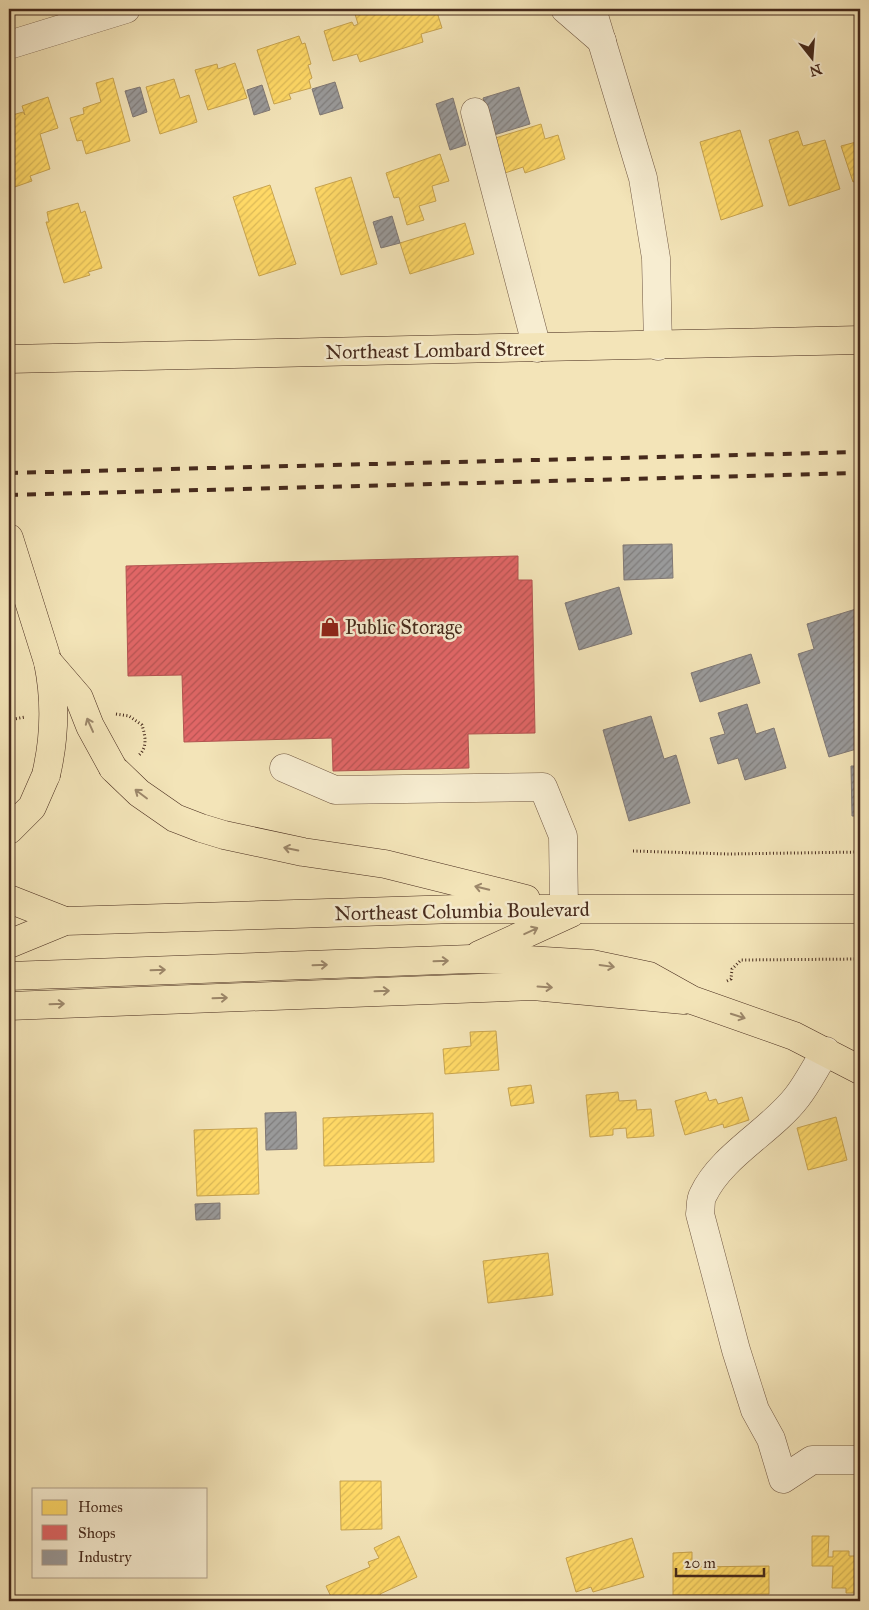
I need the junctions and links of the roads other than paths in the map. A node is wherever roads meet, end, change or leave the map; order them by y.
1 (126, 9) edge
2 (565, 9) edge
3 (592, 9) edge
4 (602, 41) junction
5 (9, 45) edge
6 (475, 112) dead end
7 (860, 340) edge
8 (658, 346) junction
9 (537, 348) junction
10 (9, 359) edge
11 (9, 538) edge
12 (48, 662) junction
13 (284, 768) dead end
14 (9, 830) edge
15 (9, 900) edge
16 (573, 908) junction
17 (860, 908) edge
18 (65, 921) junction
19 (9, 944) edge
20 (471, 959) junction
21 (9, 976) edge
22 (692, 1000) junction
23 (9, 1006) edge
24 (826, 1051) junction
25 (860, 1070) edge
26 (860, 1460) edge

1 - 5 street
2 - 4 street
3 - 4 street
4 - 8 street
6 - 9 street
7 - 8 main road, Northeast Lombard Street
8 - 9 main road, Northeast Lombard Street
9 - 10 main road, Northeast Lombard Street
11 - 12 main road
12 - 14 main road, bridge
16 -> 12 main road, bridge
13 - 16 street
15 - 18 main road, Northeast Columbia Boulevard
16 - 17 main road, Northeast Columbia Boulevard
16 - 18 main road, Northeast Columbia Boulevard
20 -> 16 main road
18 - 19 main road, Northeast Columbia Boulevard
21 -> 20 main road
20 -> 22 main road
23 -> 22 main road
22 -> 24 main road
24 - 25 main road
24 - 26 street

